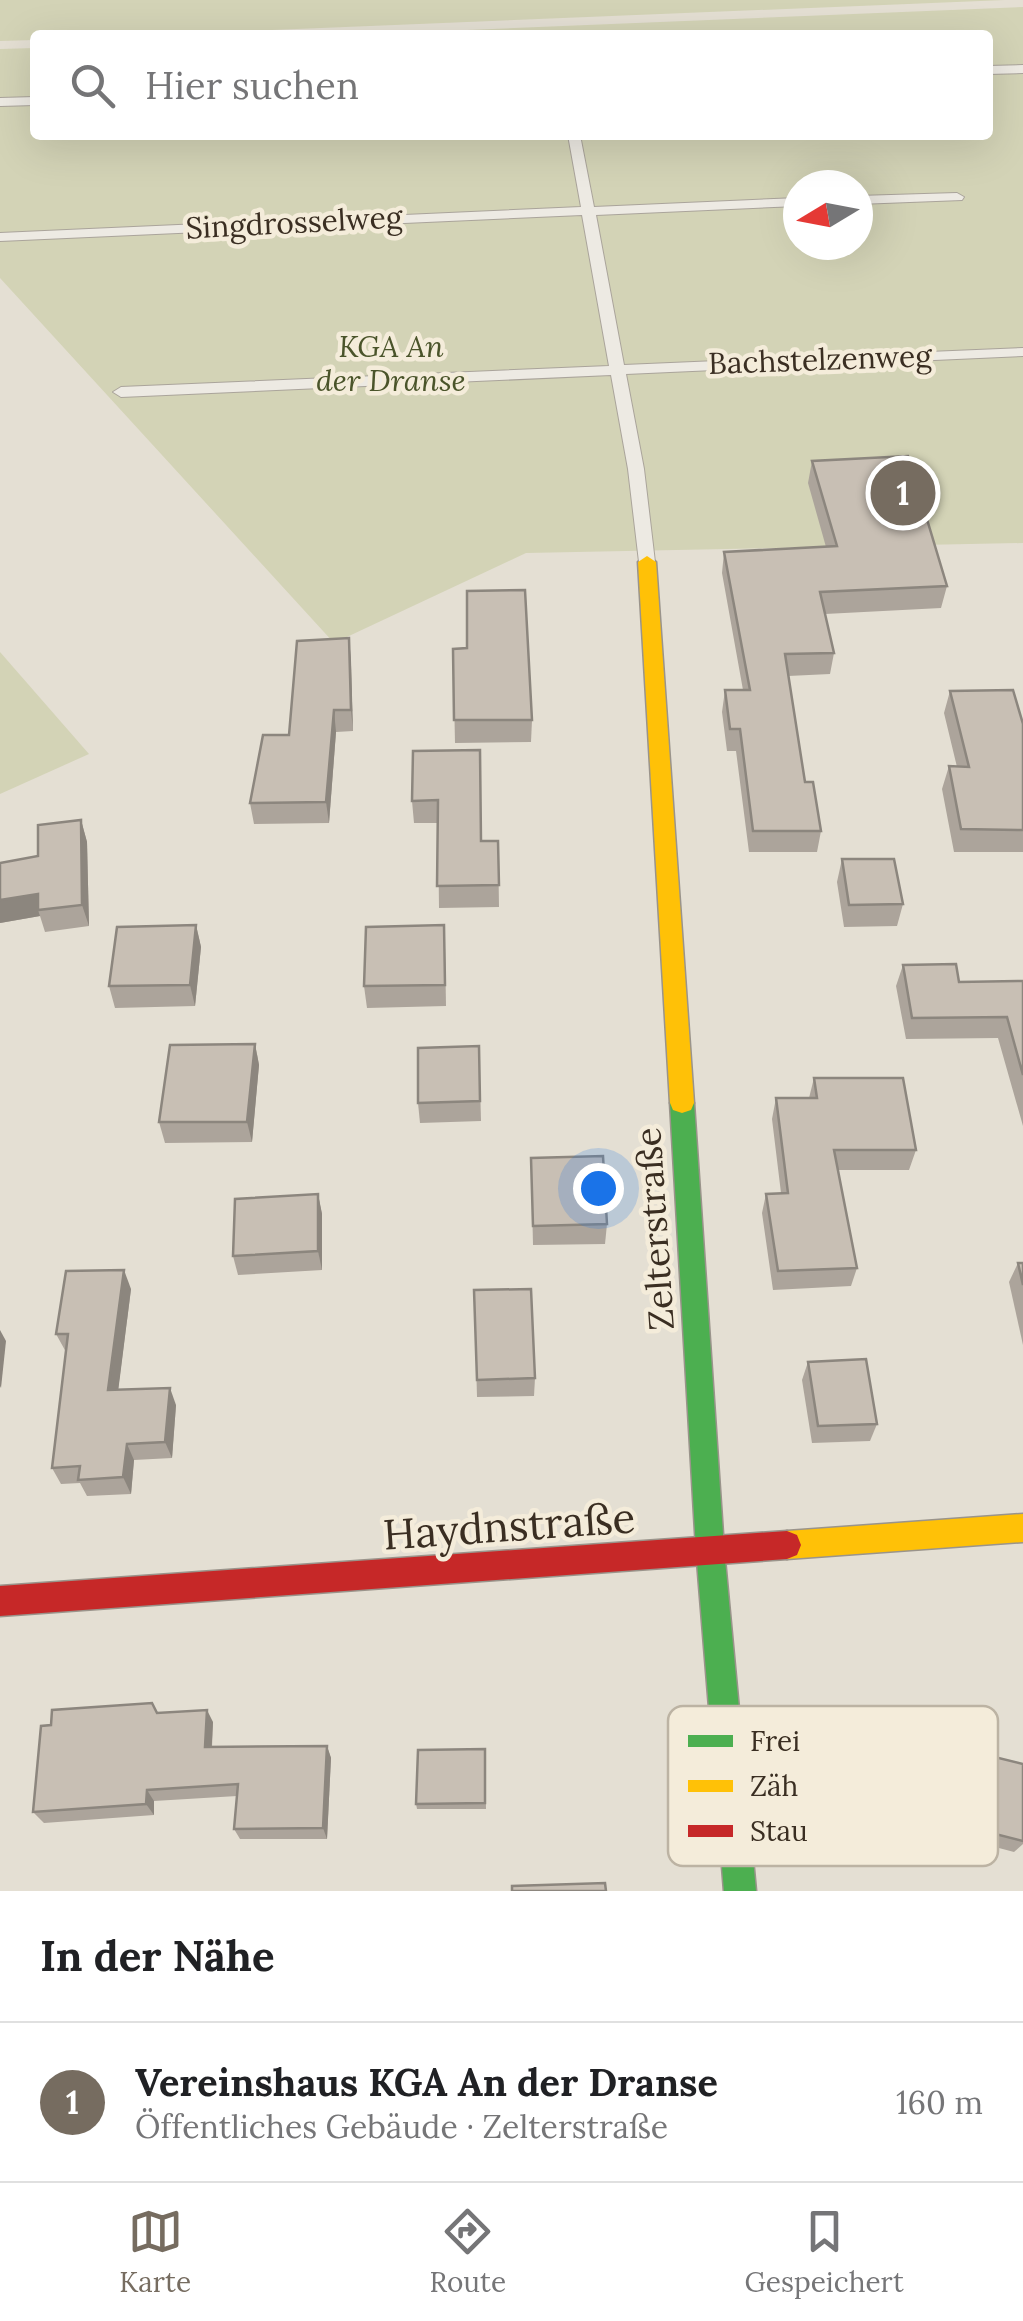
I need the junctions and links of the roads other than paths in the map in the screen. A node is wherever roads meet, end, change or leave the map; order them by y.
1 (1023, 69) edge
2 (993, 70) edge
3 (0, 102) edge
4 (30, 102) edge
5 (575, 140) edge
6 (957, 197) dead end
7 (873, 200) edge
8 (783, 203) edge
9 (589, 210) junction
10 (0, 237) edge
11 (1023, 352) edge
12 (618, 369) junction
13 (121, 392) dead end
14 (646, 562) joint
15 (1023, 1528) edge
16 (710, 1549) junction
17 (0, 1601) edge
18 (724, 1706) edge
19 (738, 1866) edge
20 (740, 1891) edge

1 - 2 lane
3 - 4 lane
5 - 9 lane
6 - 7 lane
8 - 9 lane, Singdrosselweg
9 - 10 lane, Singdrosselweg
9 - 12 lane
11 - 12 lane, Bachstelzenweg
12 - 13 lane, Bachstelzenweg
12 - 14 lane
14 - 16 street, Zelterstraße
15 - 16 street, Haydnstraße
16 - 17 street, Haydnstraße
16 - 18 street, Zelterstraße
19 - 20 street, Zelterstraße

